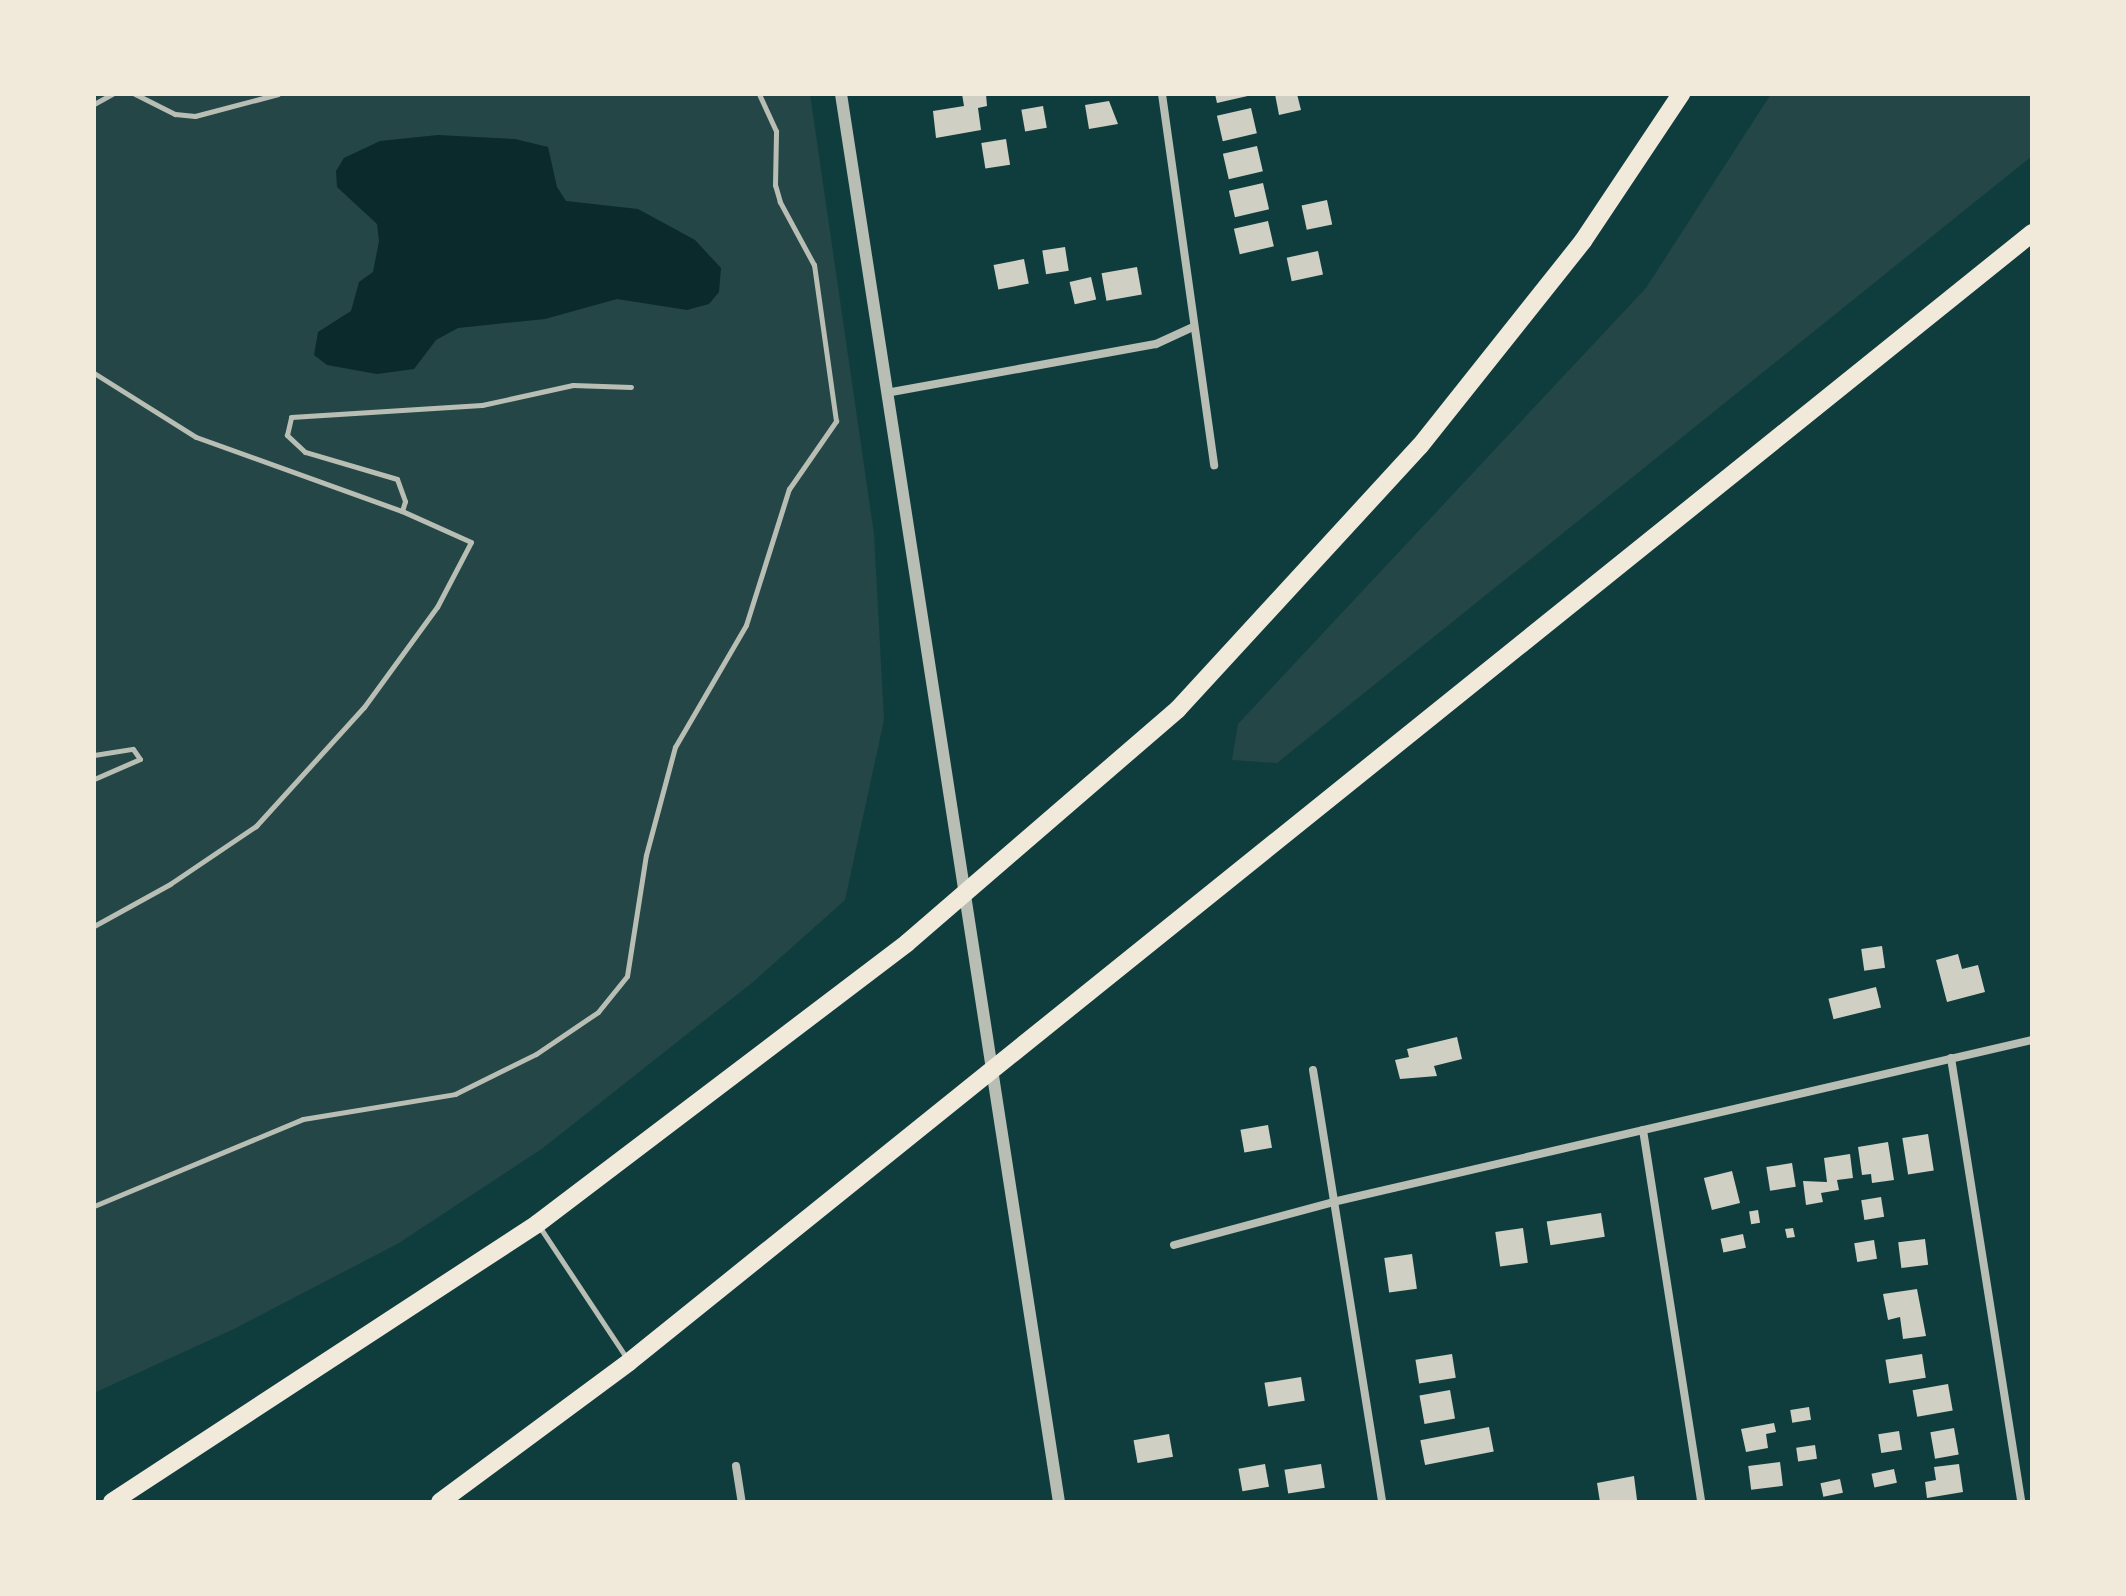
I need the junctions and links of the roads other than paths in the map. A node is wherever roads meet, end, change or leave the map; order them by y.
1 (112, 94) edge
2 (135, 94) edge
3 (278, 94) edge
4 (759, 94) edge
5 (841, 94) edge
6 (1162, 94) edge
7 (1681, 94) edge
8 (94, 104) edge
9 (2032, 233) edge
10 (1193, 327) junction
11 (94, 373) edge
12 (631, 387) dead end
13 (885, 393) junction
14 (1214, 465) dead end
15 (402, 511) junction
16 (94, 755) edge
17 (94, 779) edge
18 (94, 926) edge
19 (2032, 1040) edge
20 (1951, 1058) junction
21 (1313, 1070) dead end
22 (1643, 1130) junction
23 (1333, 1202) junction
24 (94, 1206) edge
25 (537, 1224) junction
26 (1174, 1245) dead end
27 (629, 1362) junction
28 (736, 1466) dead end
29 (112, 1502) edge
30 (440, 1502) edge
31 (742, 1502) edge
32 (1059, 1502) edge
33 (1382, 1502) edge
34 (1701, 1502) edge
35 (2021, 1502) edge

1 - 8 lane
2 - 3 lane
4 - 24 lane
5 - 13 street
6 - 10 street
7 - 25 highway
9 - 27 highway
10 - 13 street
10 - 14 street
11 - 15 lane
12 - 15 lane
13 - 32 street
15 - 18 lane
16 - 17 lane
19 - 20 street
20 - 22 street
20 - 35 street
21 - 23 street
22 - 23 street
22 - 34 street
23 - 26 street
23 - 33 street
25 - 27 lane
25 - 29 highway
27 - 30 highway
28 - 31 street

